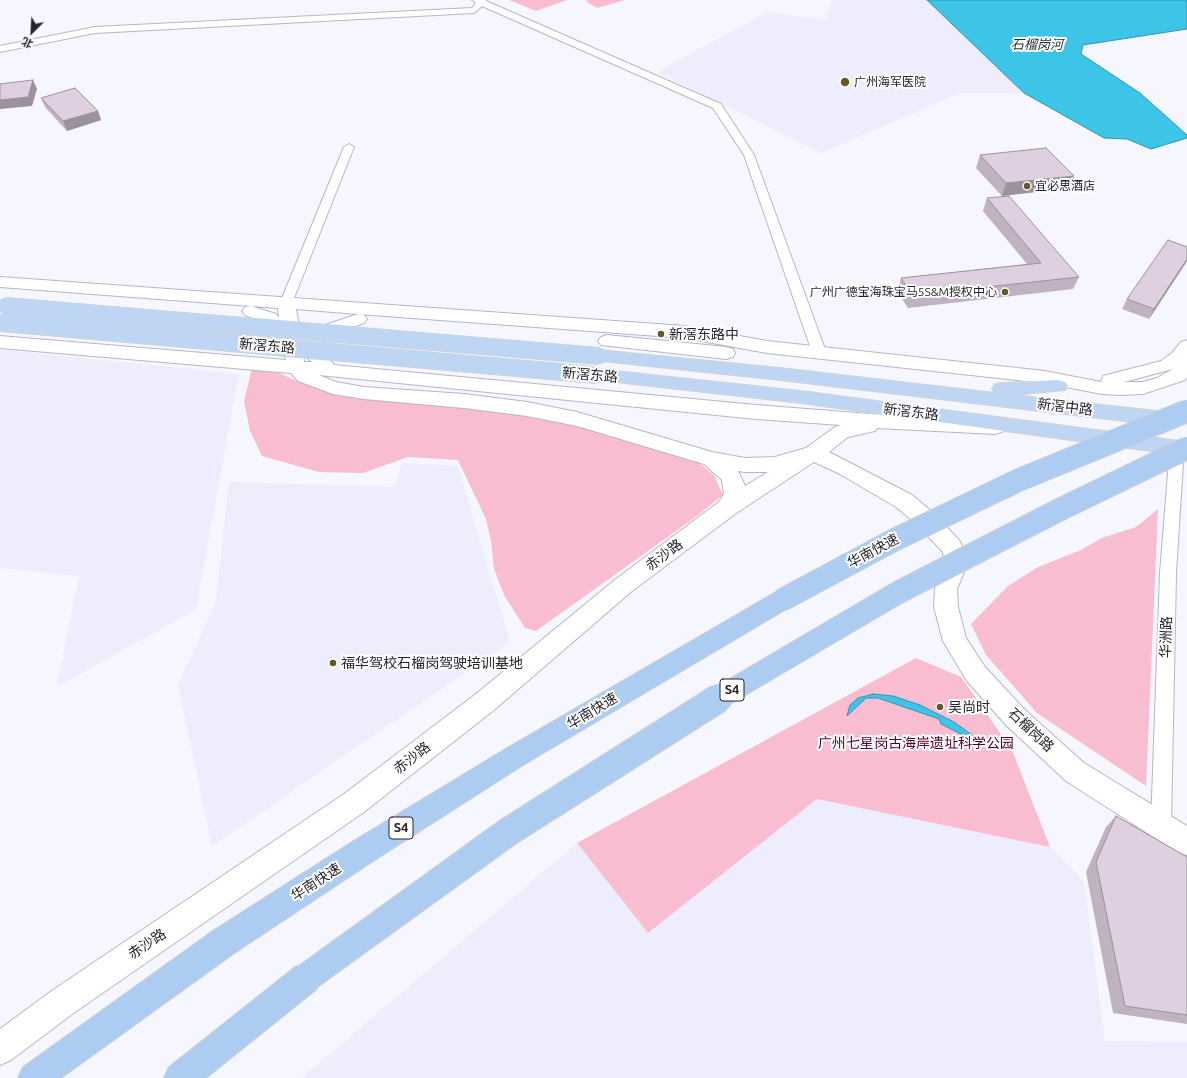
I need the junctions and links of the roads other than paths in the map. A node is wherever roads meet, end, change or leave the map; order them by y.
1 (480, 1) edge
2 (0, 49) edge
3 (349, 147) dead end
4 (0, 282) edge
5 (2, 300) edge
6 (287, 308) junction
7 (251, 311) junction
8 (358, 319) junction
9 (0, 323) edge
10 (0, 342) edge
11 (1187, 346) edge
12 (819, 352) junction
13 (233, 362) junction
14 (1187, 365) edge
15 (845, 366) joint
16 (296, 367) junction
17 (353, 373) junction
18 (1086, 384) junction
19 (1058, 386) joint
20 (943, 392) junction
21 (1187, 410) edge
22 (756, 412) junction
23 (1187, 422) edge
24 (895, 423) junction
25 (1041, 429) junction
26 (1184, 448) edge
27 (813, 453) junction
28 (711, 459) junction
29 (727, 508) junction
30 (1161, 826) junction
31 (1187, 842) edge
32 (0, 1049) edge
33 (34, 1078) edge
34 (180, 1078) edge

1 - 2 street
1 - 12 street
3 - 6 street
4 - 6 main road
5 - 7 main road
5 - 20 highway, 新滘东路, bridge
6 - 7 main road
6 - 8 main road
6 - 12 main road
6 - 16 main road
7 - 13 main road
8 - 15 main road
8 - 17 main road
9 - 25 highway, 新滘东路, bridge
10 - 13 main road
11 - 18 main road
12 - 18 main road
13 - 16 main road
14 - 18 main road
15 - 20 highway
16 - 17 main road
16 - 28 main road
17 - 22 main road
18 - 19 main road
19 - 20 highway
20 - 23 highway, 新滘中路
21 - 33 highway, 华南快速 / S4, bridge
22 - 24 main road
22 - 27 main road
24 - 25 main road
24 - 27 main road, 赤沙路
25 - 26 highway, 新滘东路
26 - 30 street, 华洲路
26 - 34 highway, S4, bridge
27 - 28 main road
27 - 29 main road, 赤沙路
27 - 30 main road, 石榴岗路
28 - 29 main road
29 - 32 main road, 赤沙路
30 - 31 main road, 石榴岗路

